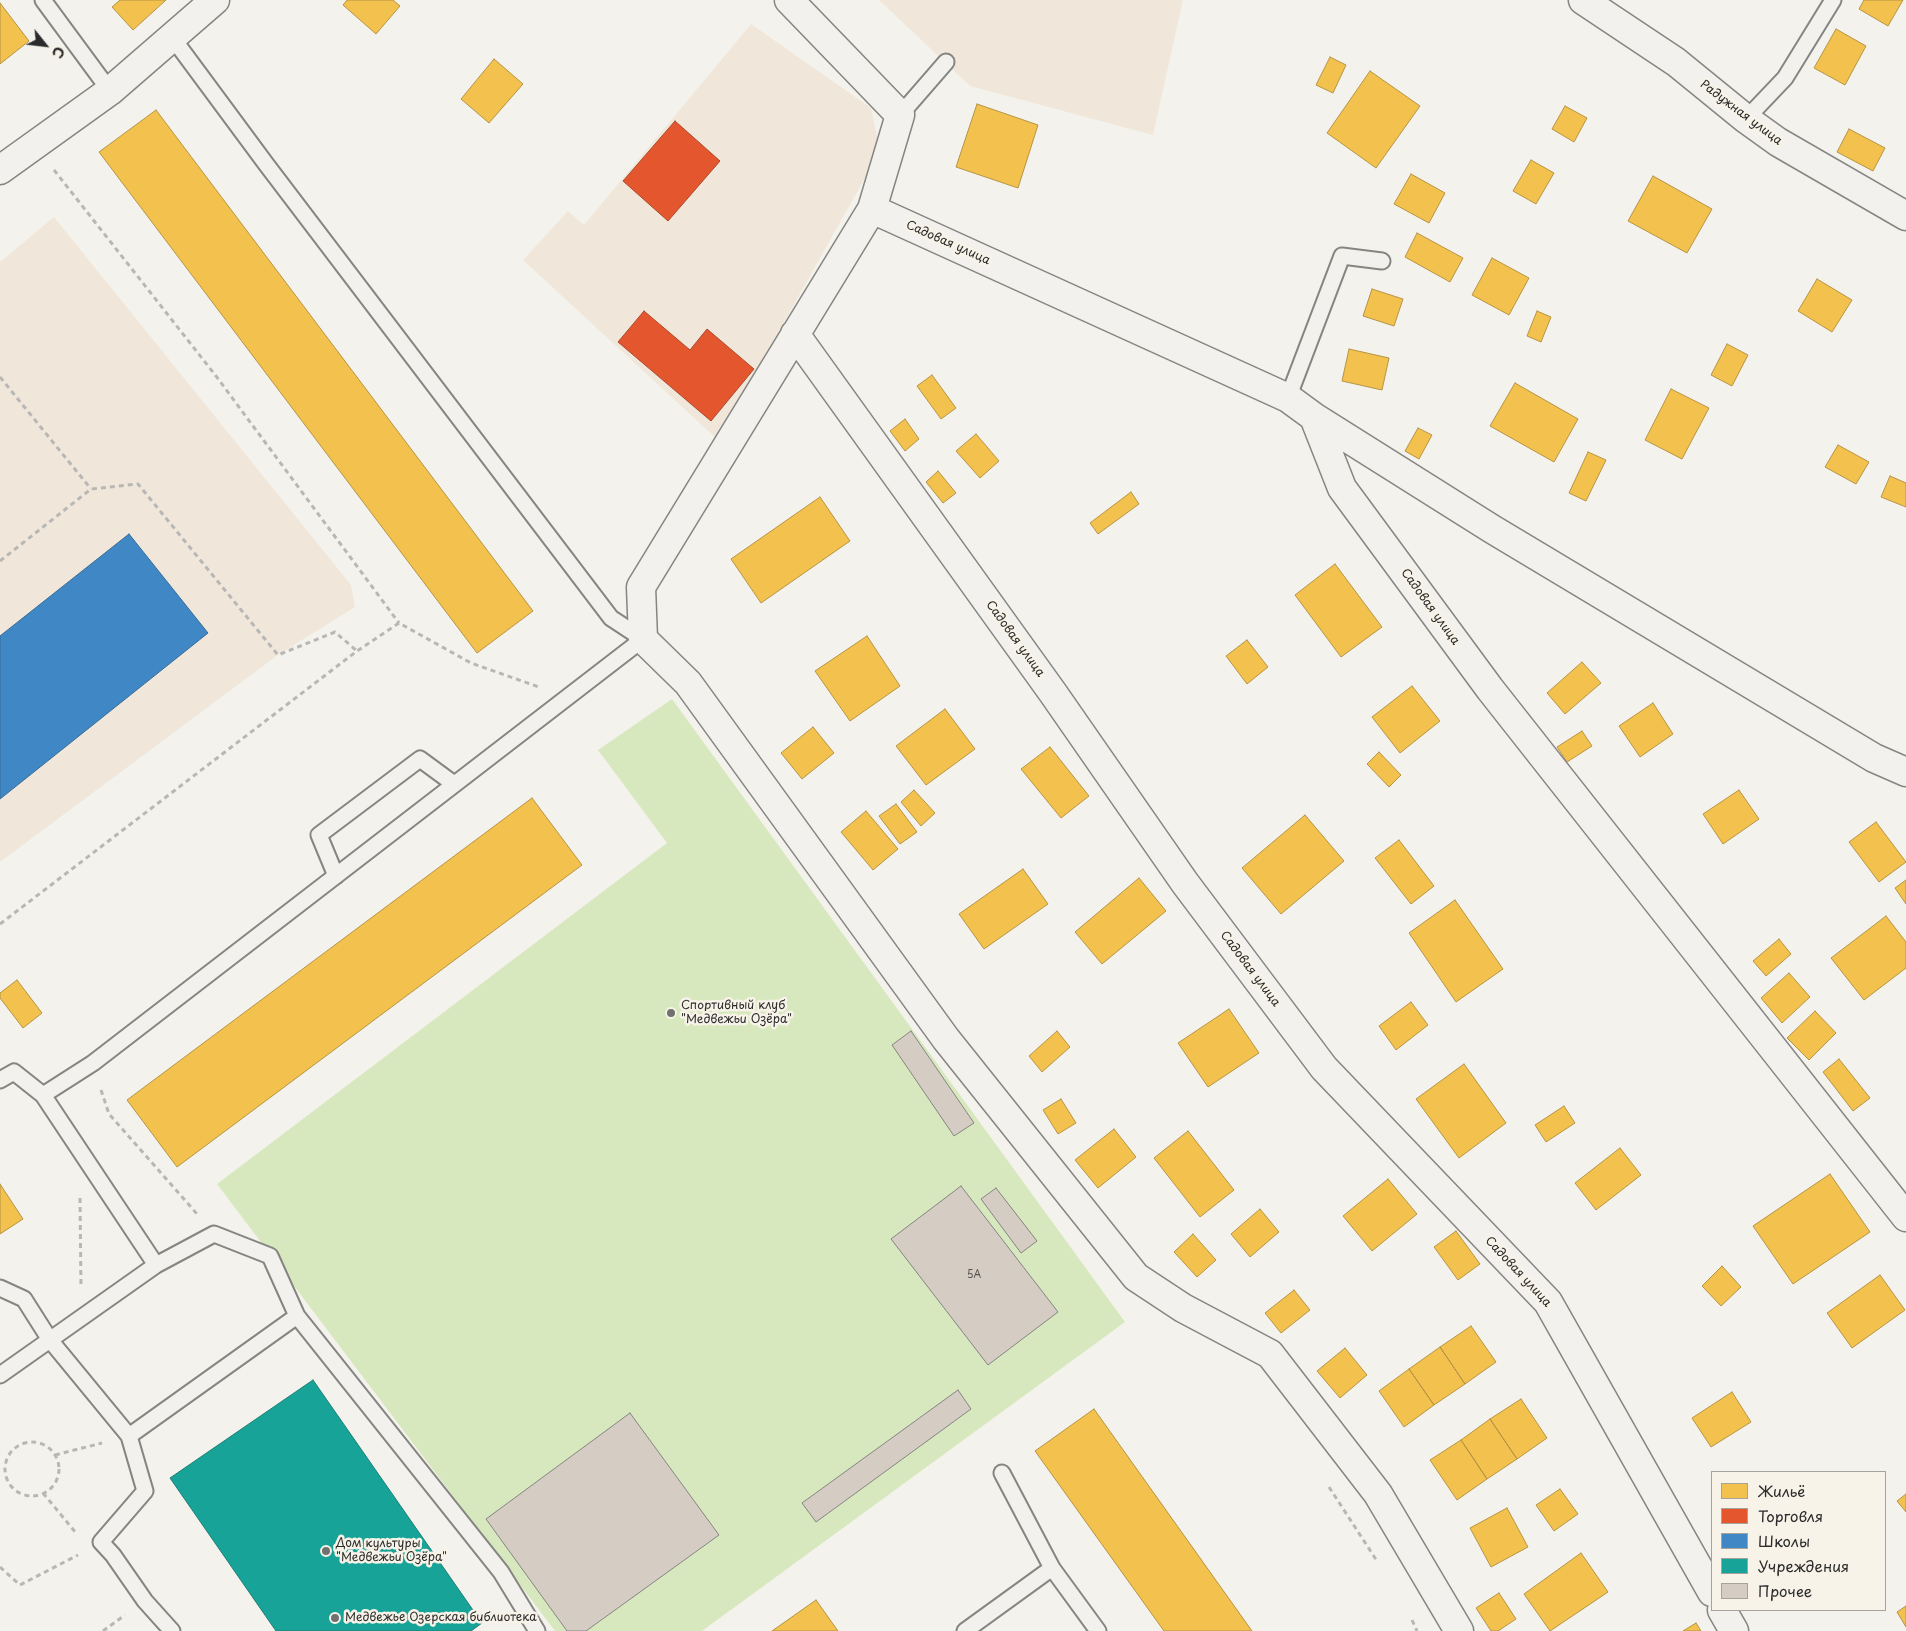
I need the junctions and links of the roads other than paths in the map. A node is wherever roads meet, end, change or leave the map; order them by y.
1 (43, 0) edge
2 (215, 0) edge
3 (789, 0) edge
4 (1583, 0) edge
5 (1834, 0) edge
6 (172, 37) junction
7 (946, 62) dead end
8 (110, 91) junction
9 (900, 115) junction
10 (1746, 119) junction
11 (0, 170) edge
12 (872, 209) junction
13 (1906, 216) edge
14 (1382, 261) dead end
15 (795, 334) junction
16 (1288, 398) junction
17 (1314, 417) junction
18 (643, 640) junction
19 (1906, 772) edge
20 (454, 784) junction
21 (336, 876) junction
22 (0, 1080) edge
23 (43, 1095) junction
24 (1906, 1217) edge
25 (156, 1266) junction
26 (0, 1288) edge
27 (297, 1316) junction
28 (50, 1340) junction
29 (0, 1376) edge
30 (129, 1436) junction
31 (1002, 1473) dead end
32 (1052, 1568) junction
33 (1711, 1590) edge
34 (1723, 1611) edge
35 (172, 1631) edge
36 (537, 1631) edge
37 (965, 1631) edge
38 (1098, 1631) edge
39 (1459, 1631) edge
40 (1734, 1631) edge

1 - 8 lane
2 - 6 street
3 - 9 street
4 - 10 street, Радужная улица
5 - 10 lane
6 - 8 street
6 - 18 lane
7 - 9 lane
8 - 11 street
9 - 12 street
10 - 13 street, Радужная улица
12 - 15 street
12 - 16 street, Садовая улица
14 - 16 lane
15 - 18 street
15 - 33 street, Садовая улица
16 - 17 street, Садовая улица
17 - 19 street
17 - 24 street, Садовая улица
18 - 20 lane
18 - 39 street
20 - 21 lane
20 - 21 lane
21 - 23 lane
22 - 23 lane
23 - 25 lane
25 - 27 lane
25 - 28 lane
26 - 28 lane
27 - 30 lane
27 - 36 lane
28 - 29 lane
28 - 30 lane
30 - 35 lane
31 - 32 lane
32 - 37 lane
32 - 38 lane
34 - 40 street

